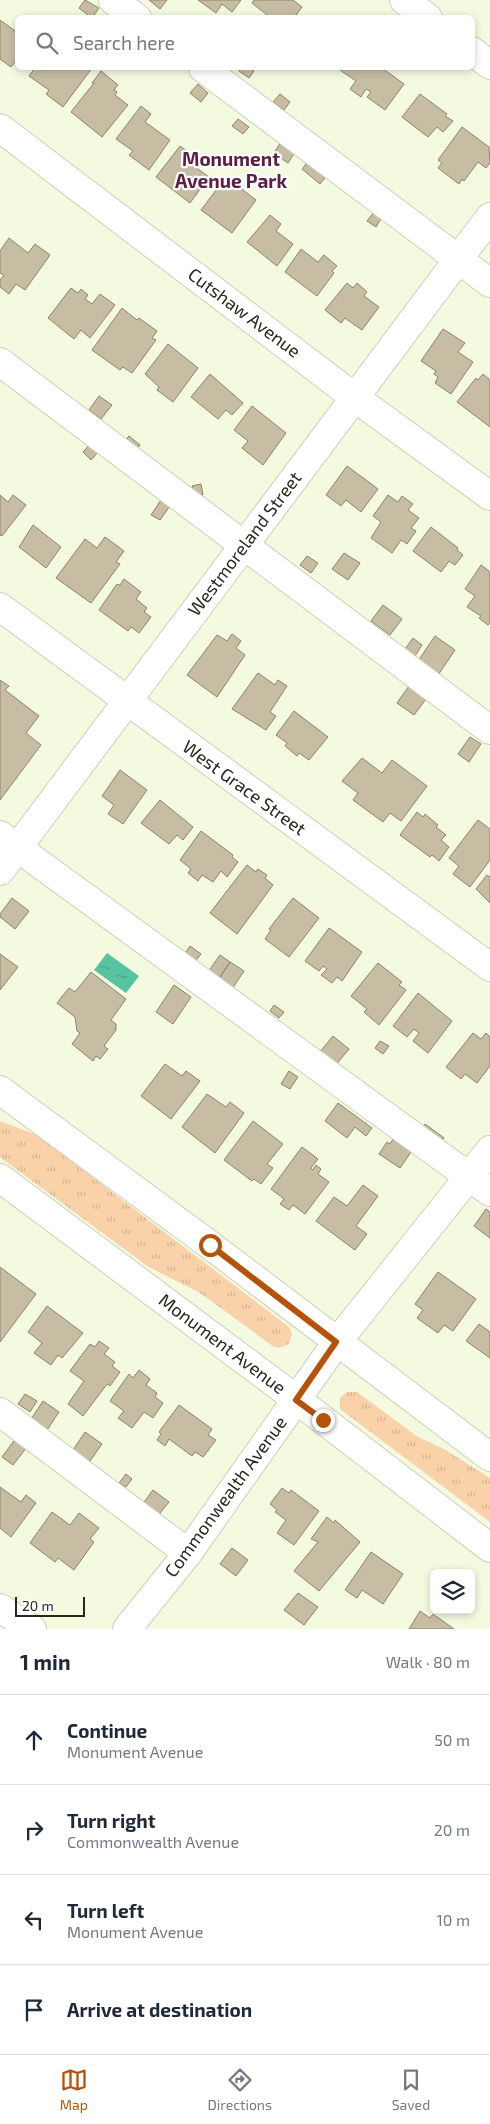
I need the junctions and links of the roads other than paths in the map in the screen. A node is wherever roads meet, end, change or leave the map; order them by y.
1 (113, 0) edge
2 (404, 0) edge
3 (133, 15) edge
4 (424, 15) edge
5 (475, 53) edge
6 (490, 65) edge
7 (206, 70) edge
8 (0, 128) edge
9 (490, 217) edge
10 (458, 259) junction
11 (490, 283) edge
12 (0, 362) edge
13 (354, 398) junction
14 (490, 496) edge
15 (243, 546) junction
16 (0, 607) edge
17 (127, 702) junction
18 (490, 730) edge
19 (9, 841) edge
20 (0, 870) edge
21 (490, 967) edge
22 (0, 1090) edge
23 (490, 1150) edge
24 (0, 1178) edge
25 (480, 1184) edge
26 (336, 1342) junction
27 (296, 1400) junction
28 (0, 1412) edge
29 (490, 1457) edge
30 (490, 1548) edge
31 (188, 1553) junction
32 (0, 1608) edge
33 (32, 1629) edge
34 (126, 1629) edge

1 - 3 street
2 - 4 street
5 - 6 street
7 - 10 street
8 - 13 street, Cutshaw Avenue
9 - 10 street, Westmoreland Street
10 - 11 street
10 - 13 street, Westmoreland Street
12 - 15 street
13 - 14 street, Cutshaw Avenue
13 - 15 street, Westmoreland Street
15 - 17 street, Westmoreland Street
15 - 18 street
16 - 17 street, West Grace Street
17 - 19 street, Westmoreland Street
17 - 21 street, West Grace Street
19 - 20 street, Westmoreland Street
19 - 25 street
22 - 26 street
23 - 25 street, Commonwealth Avenue
24 - 27 street, Monument Avenue
25 - 26 street, Commonwealth Avenue
26 - 27 street, Commonwealth Avenue
26 - 29 street
27 - 30 street, Monument Avenue
27 - 31 street, Commonwealth Avenue
28 - 31 street
31 - 34 street, Commonwealth Avenue
32 - 33 street

